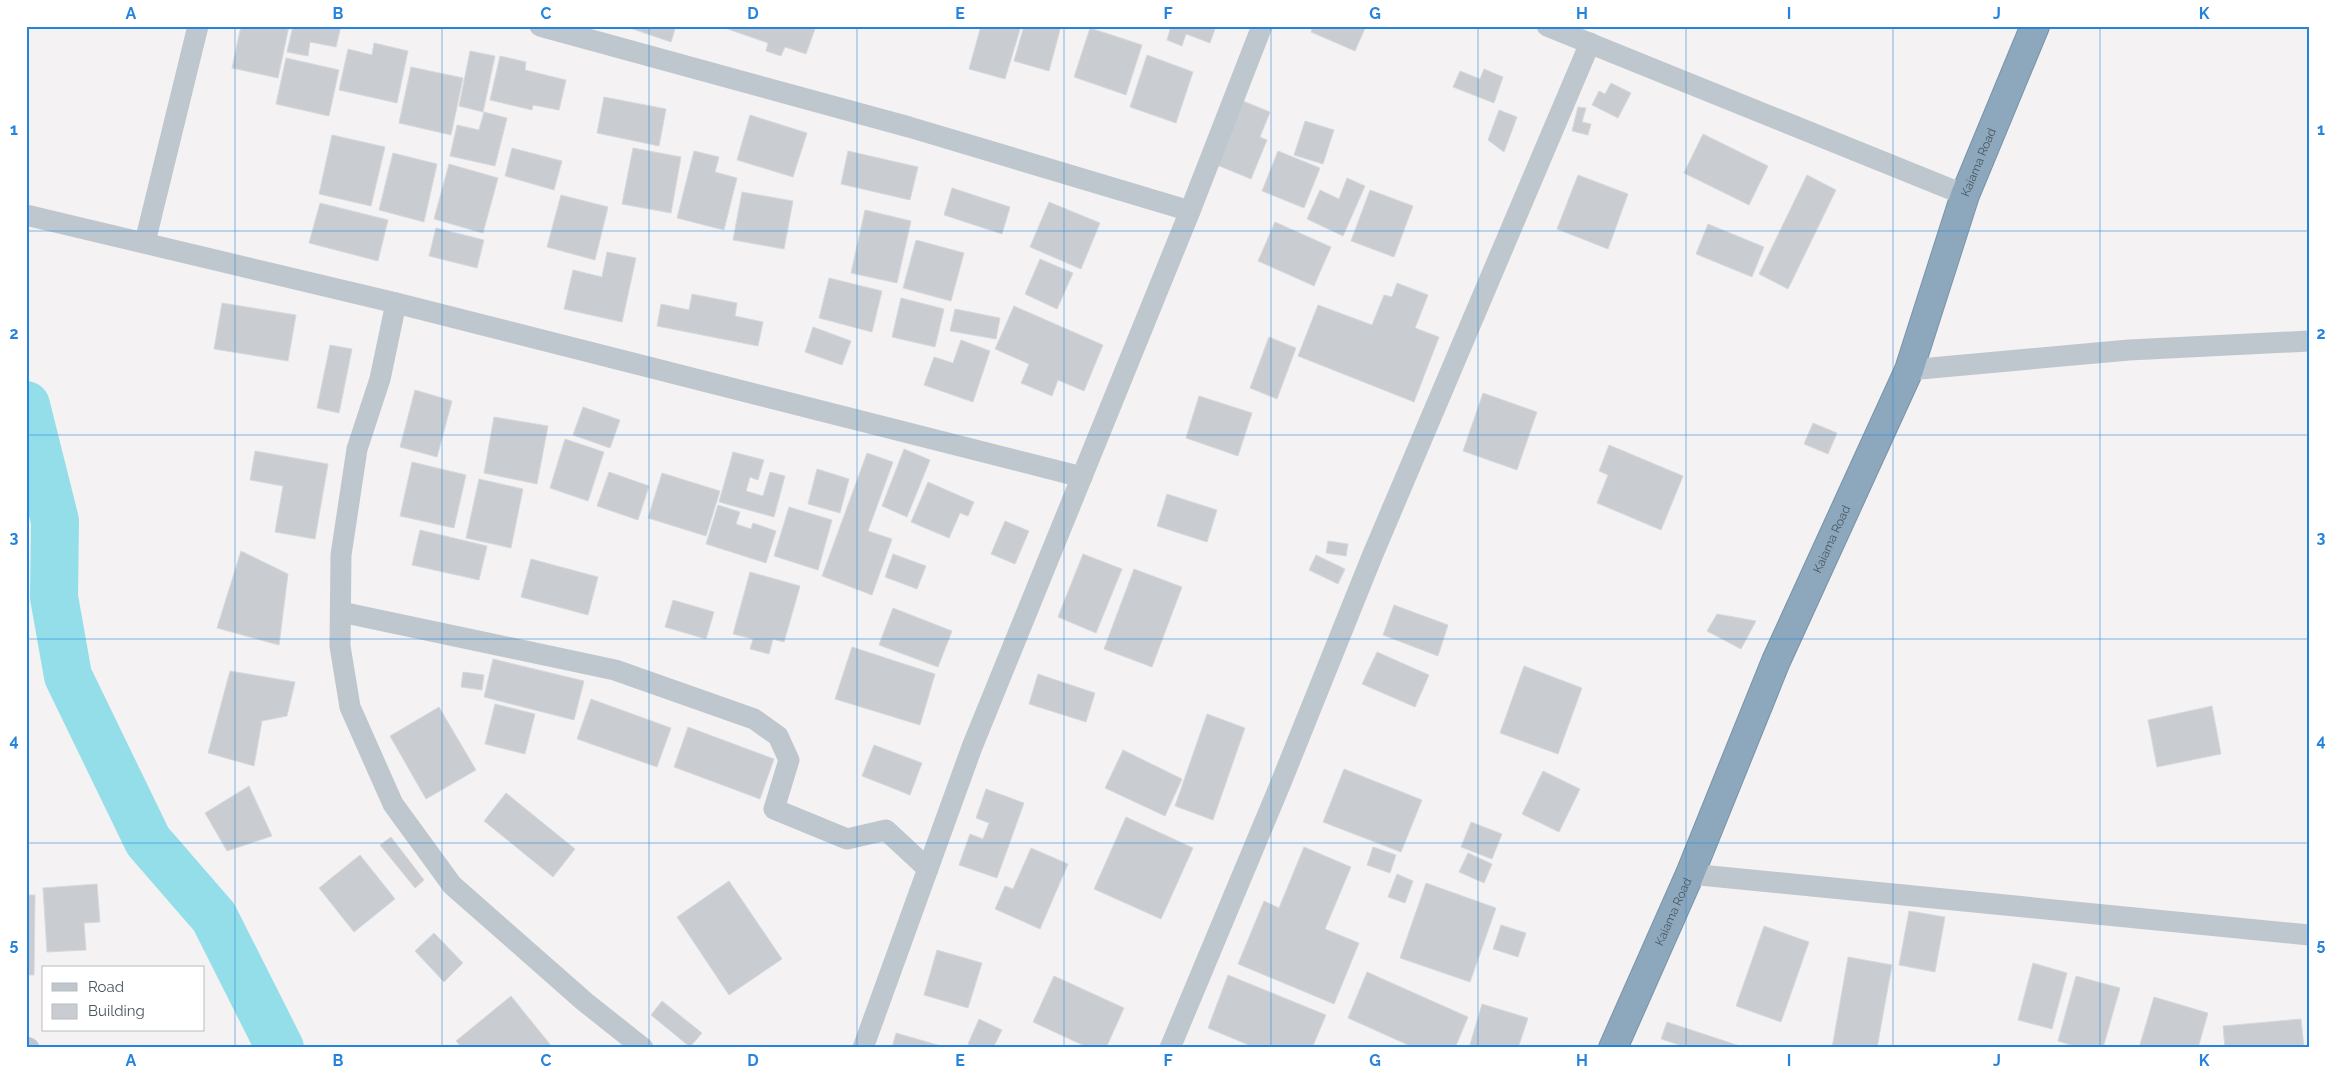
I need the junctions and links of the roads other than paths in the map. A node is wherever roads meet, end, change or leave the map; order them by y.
1 (198, 26) edge
2 (540, 26) edge
3 (1262, 26) edge
4 (1547, 26) edge
5 (2036, 26) edge
6 (1590, 43) junction
7 (1965, 195) junction
8 (1190, 211) junction
9 (26, 215) edge
10 (144, 242) junction
11 (396, 303) junction
12 (2309, 341) edge
13 (1909, 370) junction
14 (1082, 476) junction
15 (341, 612) junction
16 (928, 869) junction
17 (1690, 874) junction
18 (2309, 935) edge
19 (643, 1048) edge
20 (863, 1048) edge
21 (1170, 1048) edge
22 (1613, 1048) edge

1 - 10 street
2 - 8 street
3 - 8 street
4 - 6 street
5 - 7 highway, Kaiama Road
6 - 7 street
6 - 21 street
7 - 13 highway, Kaiama Road
8 - 14 street
9 - 10 street
10 - 11 street
11 - 14 street
11 - 15 street
12 - 13 street
13 - 17 highway, Kaiama Road
14 - 16 street
15 - 16 street
15 - 19 street
16 - 20 street
17 - 18 street
17 - 22 highway, Kaiama Road

